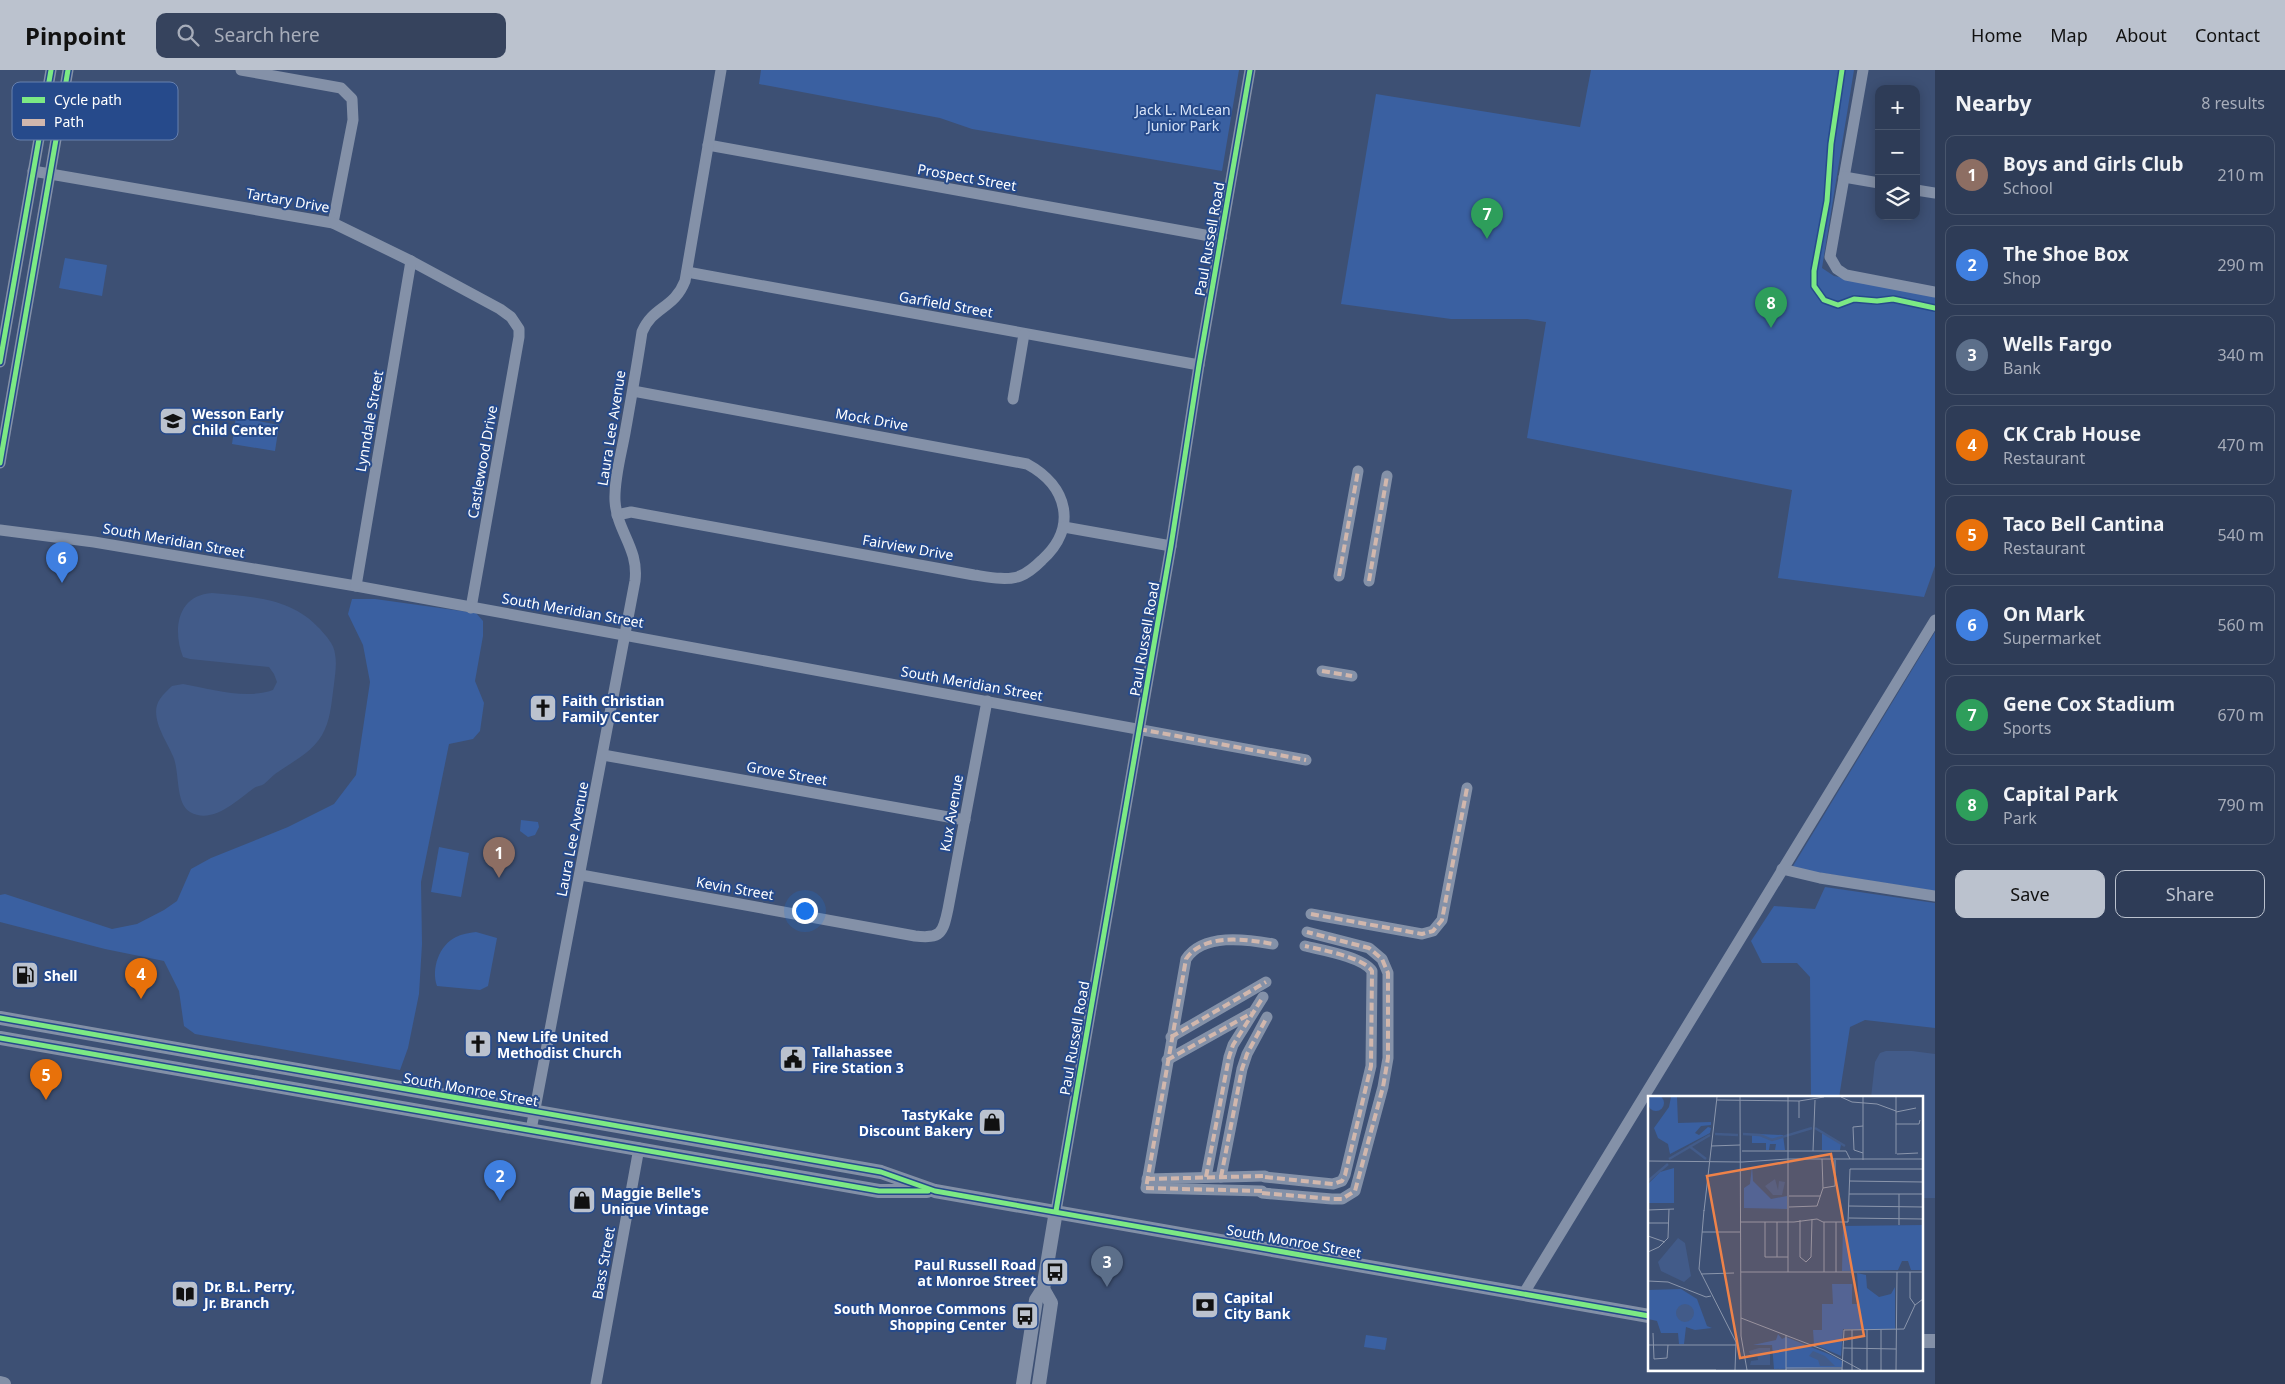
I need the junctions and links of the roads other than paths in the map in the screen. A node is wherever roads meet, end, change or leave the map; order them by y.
1 (241, 70) edge
2 (721, 70) edge
3 (1250, 70) edge
4 (1863, 70) edge
5 (39, 140) edge
6 (56, 140) edge
7 (708, 145) junction
8 (33, 171) junction
9 (50, 174) junction
10 (1844, 177) junction
11 (1875, 182) edge
12 (1920, 191) edge
13 (1935, 193) edge
14 (333, 223) junction
15 (1221, 238) junction
16 (411, 261) junction
17 (687, 272) junction
18 (1935, 292) edge
19 (514, 322) joint
20 (1024, 334) junction
21 (0, 362) edge
22 (1199, 365) junction
23 (632, 391) junction
24 (1013, 399) dead end
25 (0, 464) edge
26 (1358, 471) dead end
27 (1387, 476) dead end
28 (617, 515) junction
29 (1064, 527) junction
30 (0, 530) edge
31 (1171, 546) junction
32 (1339, 576) dead end
33 (1369, 581) dead end
34 (356, 586) junction
35 (471, 608) junction
36 (1935, 620) edge
37 (626, 635) junction
38 (1322, 671) dead end
39 (1352, 676) dead end
40 (987, 701) junction
41 (1140, 729) junction
42 (603, 755) junction
43 (1306, 760) dead end
44 (1467, 788) dead end
45 (965, 820) junction
46 (1782, 869) junction
47 (581, 875) junction
48 (1935, 896) edge
49 (1310, 914) dead end
50 (942, 931) joint
51 (1307, 932) dead end
52 (1273, 944) dead end
53 (1305, 946) dead end
54 (1266, 982) dead end
55 (1263, 997) dead end
56 (1254, 1012) junction
57 (1267, 1017) dead end
58 (0, 1018) edge
59 (1172, 1037) junction
60 (0, 1038) edge
61 (1167, 1060) junction
62 (535, 1112) junction
63 (531, 1130) junction
64 (725, 1144) junction
65 (639, 1148) junction
66 (722, 1163) junction
67 (852, 1166) junction
68 (1206, 1177) junction
69 (1221, 1177) junction
70 (1148, 1179) junction
71 (830, 1182) junction
72 (935, 1191) junction
73 (1056, 1211) junction
74 (1043, 1289) junction
75 (1524, 1293) junction
76 (1648, 1316) edge
77 (1922, 1340) edge
78 (1935, 1341) edge
79 (0, 1383) edge
80 (4, 1384) edge
81 (596, 1384) edge
82 (1023, 1384) edge
83 (1039, 1384) edge

1 - 14 street
2 - 7 street, Laura Lee Avenue
3 - 15 street, Paul Russell Road
4 - 10 street
5 - 8 street
6 - 9 street
7 - 15 street, Prospect Street
7 - 17 street, Laura Lee Avenue
8 - 9 street, Tartary Drive
8 - 21 street
9 - 14 street, Tartary Drive
9 - 25 street
10 - 11 street
10 - 18 street
12 - 13 street
14 - 16 street, Tartary Drive
15 - 22 street, Paul Russell Road
16 - 19 street, Tartary Drive
16 - 34 street, Lynndale Street
17 - 20 street, Garfield Street
17 - 23 street, Laura Lee Avenue
19 - 35 street, Castlewood Drive
20 - 22 street, Garfield Street
20 - 24 street
22 - 31 street, Paul Russell Road
23 - 28 street, Laura Lee Avenue
23 - 29 street, Mock Drive
26 - 32 street
27 - 33 street
28 - 29 street, Fairview Drive
28 - 37 street, Laura Lee Avenue
29 - 31 street
30 - 34 street, South Meridian Street
31 - 41 street, Paul Russell Road
34 - 35 street, South Meridian Street
35 - 37 street, South Meridian Street
36 - 46 street
37 - 40 street, South Meridian Street
37 - 42 street, Laura Lee Avenue
38 - 39 street
40 - 41 street, South Meridian Street
40 - 45 street, Kux Avenue
41 - 43 street, South Meridian Street
41 - 73 street, Paul Russell Road
42 - 45 street, Grove Street
42 - 47 street, Laura Lee Avenue
44 - 49 street
45 - 50 street, Kux Avenue
46 - 48 street
46 - 75 street
47 - 50 street, Kevin Street
47 - 62 street, Laura Lee Avenue
51 - 70 street
52 - 59 street
53 - 69 street
54 - 59 street
55 - 56 street
56 - 61 street
56 - 68 street
57 - 69 street
58 - 62 main road, South Monroe Street
59 - 61 street
60 - 63 main road, South Monroe Street
61 - 70 street
62 - 63 street, Laura Lee Avenue
62 - 64 main road, South Monroe Street
63 - 65 main road, South Monroe Street
64 - 66 main road
64 - 67 main road, South Monroe Street
65 - 66 main road, South Monroe Street
65 - 81 street, Bass Street
66 - 71 main road, South Monroe Street
67 - 71 main road
67 - 72 main road, South Monroe Street
68 - 69 street
68 - 70 street
71 - 72 main road, South Monroe Street
72 - 73 main road, South Monroe Street
73 - 74 main road, Paul Russell Road
73 - 75 main road, South Monroe Street
74 - 82 main road, Paul Russell Road
74 - 83 main road, Paul Russell Road
75 - 76 main road, South Monroe Street
77 - 78 main road
79 - 80 main road

